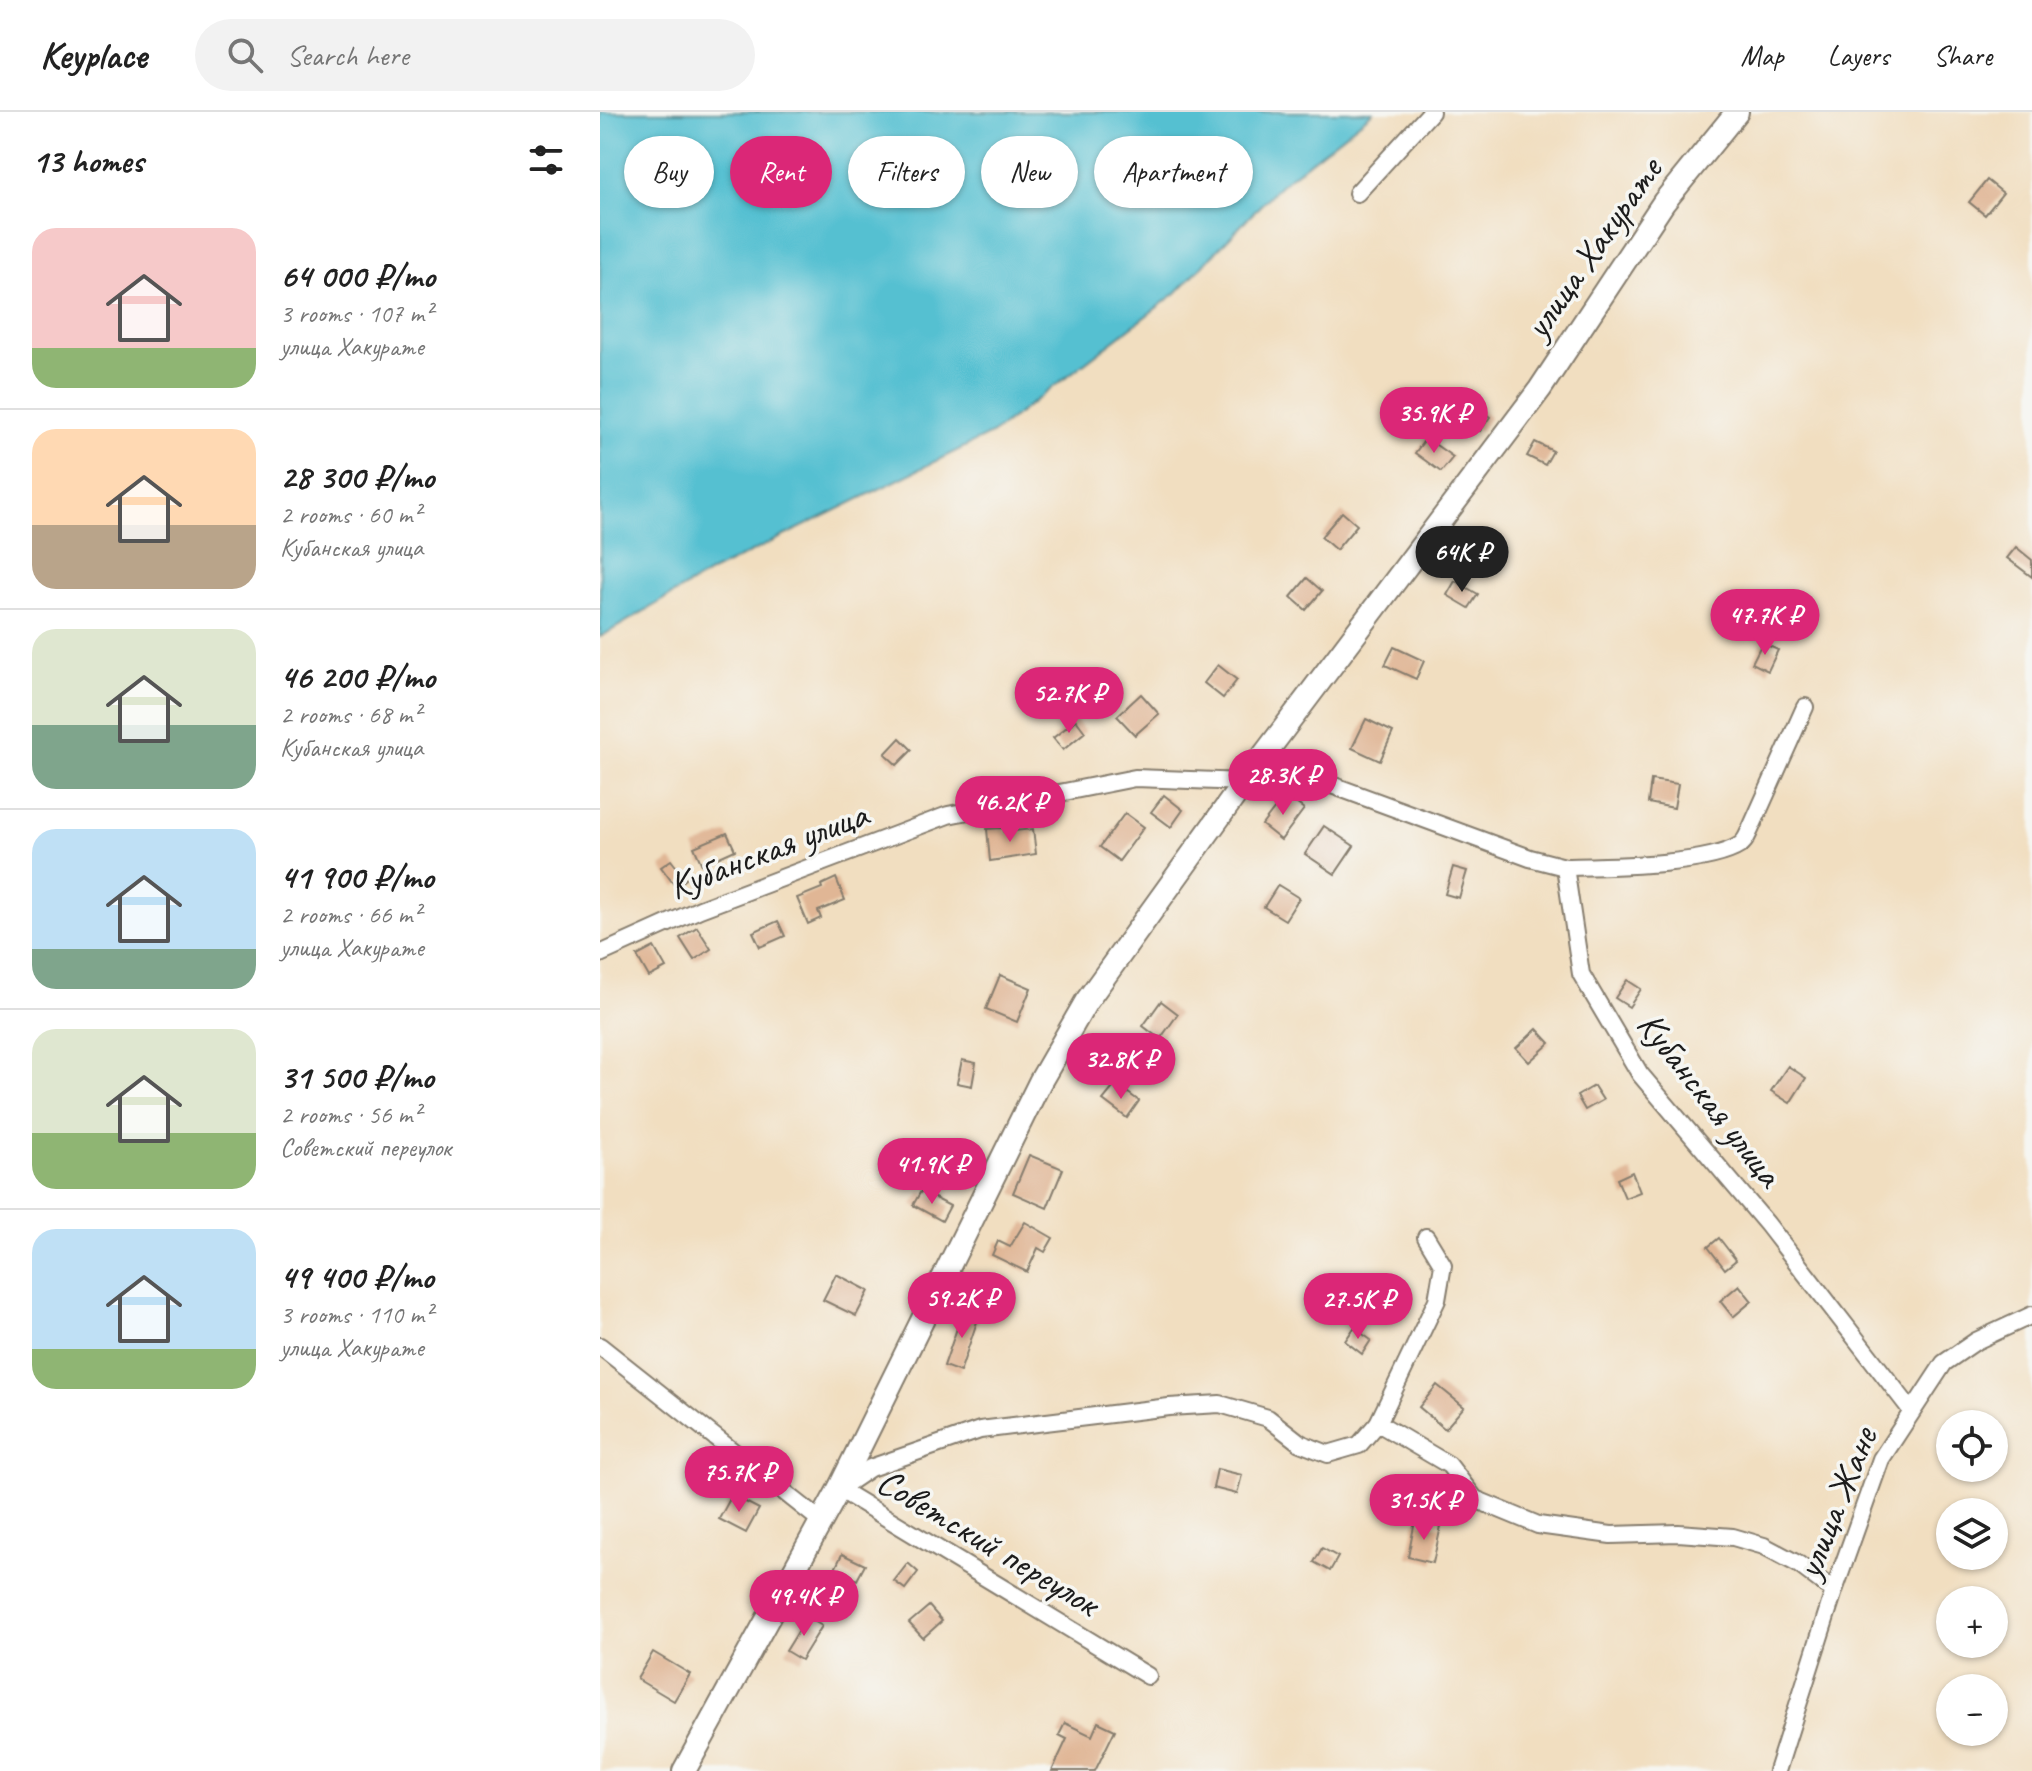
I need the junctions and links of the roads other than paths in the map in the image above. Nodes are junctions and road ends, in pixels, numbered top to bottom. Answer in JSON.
{"nodes":[{"id":1,"x":1431,"y":112,"type":"edge"},
{"id":2,"x":1737,"y":112,"type":"edge"},
{"id":3,"x":1357,"y":193,"type":"dead end"},
{"id":4,"x":1805,"y":707,"type":"dead end"},
{"id":5,"x":1261,"y":759,"type":"junction"},
{"id":6,"x":1245,"y":782,"type":"junction"},
{"id":7,"x":1565,"y":867,"type":"junction"},
{"id":8,"x":600,"y":954,"type":"edge"},
{"id":9,"x":1426,"y":1237,"type":"dead end"},
{"id":10,"x":2032,"y":1315,"type":"edge"},
{"id":11,"x":600,"y":1346,"type":"edge"},
{"id":12,"x":1911,"y":1410,"type":"junction"},
{"id":13,"x":1378,"y":1423,"type":"junction"},
{"id":14,"x":839,"y":1489,"type":"junction"},
{"id":15,"x":821,"y":1521,"type":"junction"},
{"id":16,"x":1834,"y":1591,"type":"junction"},
{"id":17,"x":1148,"y":1676,"type":"dead end"},
{"id":18,"x":684,"y":1771,"type":"edge"},
{"id":19,"x":1777,"y":1771,"type":"edge"}],
"edges":[{"from":1,"to":3,"type":"street"},
{"from":2,"to":5,"type":"street","name":"улица Хакурате"},
{"from":4,"to":7,"type":"street"},
{"from":5,"to":6,"type":"street","name":"улица Хакурате"},
{"from":5,"to":7,"type":"street"},
{"from":6,"to":8,"type":"street","name":"Кубанская улица"},
{"from":6,"to":14,"type":"street","name":"улица Хакурате"},
{"from":7,"to":12,"type":"street","name":"Кубанская улица"},
{"from":9,"to":13,"type":"street","name":"Советский переулок"},
{"from":10,"to":12,"type":"street","name":"улица Жане"},
{"from":11,"to":15,"type":"street","name":"Советский переулок"},
{"from":12,"to":16,"type":"street","name":"улица Жане"},
{"from":13,"to":14,"type":"street","name":"Советский переулок"},
{"from":13,"to":16,"type":"street"},
{"from":14,"to":15,"type":"street","name":"улица Хакурате"},
{"from":14,"to":17,"type":"street","name":"Советский переулок"},
{"from":15,"to":18,"type":"street","name":"улица Хакурате"},
{"from":16,"to":19,"type":"street","name":"улица Жане"}]}
